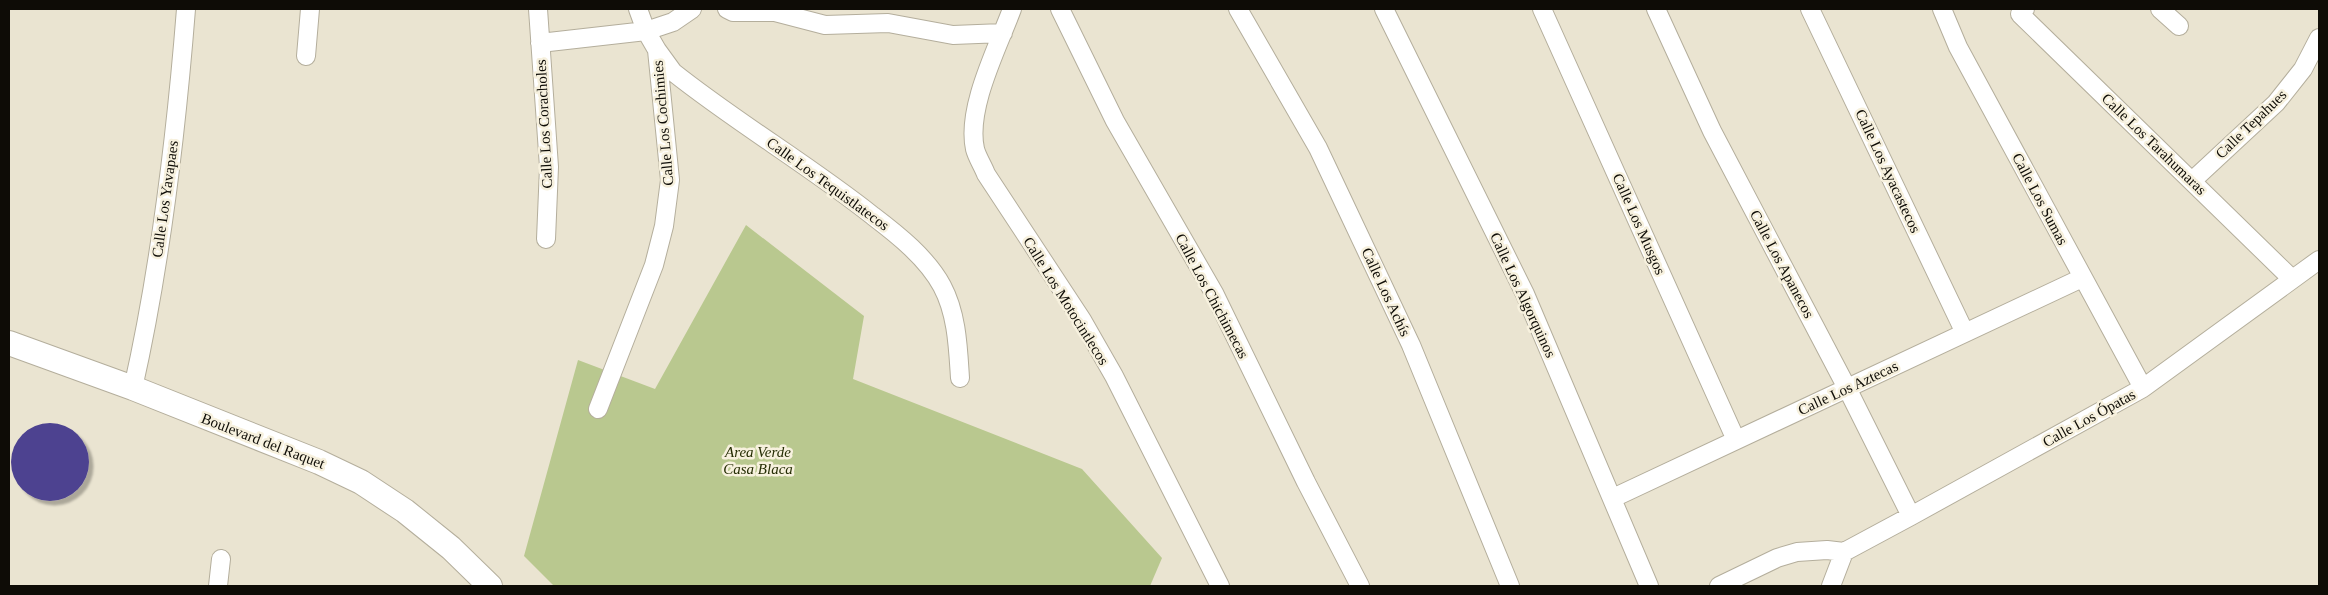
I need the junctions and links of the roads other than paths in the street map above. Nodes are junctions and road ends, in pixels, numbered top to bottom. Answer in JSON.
{"nodes":[{"id":1,"x":186,"y":9,"type":"edge"},
{"id":2,"x":310,"y":9,"type":"edge"},
{"id":3,"x":538,"y":9,"type":"edge"},
{"id":4,"x":638,"y":9,"type":"edge"},
{"id":5,"x":692,"y":9,"type":"edge"},
{"id":6,"x":727,"y":9,"type":"edge"},
{"id":7,"x":1012,"y":9,"type":"edge"},
{"id":8,"x":1060,"y":9,"type":"edge"},
{"id":9,"x":1238,"y":9,"type":"edge"},
{"id":10,"x":1384,"y":9,"type":"edge"},
{"id":11,"x":1542,"y":9,"type":"edge"},
{"id":12,"x":1656,"y":9,"type":"edge"},
{"id":13,"x":1810,"y":9,"type":"edge"},
{"id":14,"x":1942,"y":9,"type":"edge"},
{"id":15,"x":2025,"y":9,"type":"edge"},
{"id":16,"x":2160,"y":9,"type":"edge"},
{"id":17,"x":2179,"y":26,"type":"dead end"},
{"id":18,"x":646,"y":31,"type":"junction"},
{"id":19,"x":1003,"y":33,"type":"junction"},
{"id":20,"x":2319,"y":38,"type":"edge"},
{"id":21,"x":540,"y":43,"type":"junction"},
{"id":22,"x":657,"y":50,"type":"junction"},
{"id":23,"x":306,"y":56,"type":"dead end"},
{"id":24,"x":2192,"y":181,"type":"junction"},
{"id":25,"x":546,"y":239,"type":"dead end"},
{"id":26,"x":2319,"y":260,"type":"edge"},
{"id":27,"x":2082,"y":278,"type":"junction"},
{"id":28,"x":2292,"y":279,"type":"junction"},
{"id":29,"x":1965,"y":333,"type":"junction"},
{"id":30,"x":9,"y":343,"type":"edge"},
{"id":31,"x":960,"y":378,"type":"dead end"},
{"id":32,"x":133,"y":388,"type":"junction"},
{"id":33,"x":1847,"y":388,"type":"junction"},
{"id":34,"x":2143,"y":388,"type":"junction"},
{"id":35,"x":598,"y":409,"type":"dead end"},
{"id":36,"x":1736,"y":440,"type":"junction"},
{"id":37,"x":1613,"y":498,"type":"junction"},
{"id":38,"x":1911,"y":516,"type":"junction"},
{"id":39,"x":1844,"y":552,"type":"junction"},
{"id":40,"x":221,"y":559,"type":"dead end"},
{"id":41,"x":218,"y":586,"type":"edge"},
{"id":42,"x":490,"y":586,"type":"edge"},
{"id":43,"x":1220,"y":586,"type":"edge"},
{"id":44,"x":1360,"y":586,"type":"edge"},
{"id":45,"x":1510,"y":586,"type":"edge"},
{"id":46,"x":1649,"y":586,"type":"edge"},
{"id":47,"x":1720,"y":586,"type":"edge"},
{"id":48,"x":1832,"y":586,"type":"edge"}],
"edges":[{"from":1,"to":32,"type":"street","name":"Calle Los Yavapaes"},
{"from":2,"to":23,"type":"street"},
{"from":3,"to":21,"type":"street","name":"Calle Los Coracholes"},
{"from":4,"to":18,"type":"street","name":"Calle Los Cochimies"},
{"from":5,"to":18,"type":"street"},
{"from":6,"to":19,"type":"street"},
{"from":7,"to":19,"type":"street","name":"Calle Los Motocintlecos"},
{"from":8,"to":44,"type":"street","name":"Calle Los Chichimecas"},
{"from":9,"to":45,"type":"street","name":"Calle Los Achís"},
{"from":10,"to":37,"type":"street","name":"Calle Los Algorquinos"},
{"from":11,"to":36,"type":"street","name":"Calle Los Musgos"},
{"from":12,"to":33,"type":"street","name":"Calle Los Apanecos"},
{"from":13,"to":29,"type":"street","name":"Calle Los Ayacastecos"},
{"from":14,"to":27,"type":"street","name":"Calle Los Sumas"},
{"from":15,"to":24,"type":"street","name":"Calle Los Tarahumaras"},
{"from":16,"to":17,"type":"street"},
{"from":18,"to":21,"type":"street"},
{"from":18,"to":22,"type":"street","name":"Calle Los Cochimies"},
{"from":19,"to":43,"type":"street","name":"Calle Los Motocintlecos"},
{"from":20,"to":24,"type":"street","name":"Calle Tepahues"},
{"from":21,"to":25,"type":"street","name":"Calle Los Coracholes"},
{"from":22,"to":31,"type":"street","name":"Calle Los Tequistlatecos"},
{"from":22,"to":35,"type":"street","name":"Calle Los Cochimies"},
{"from":24,"to":28,"type":"street","name":"Calle Los Tarahumaras"},
{"from":26,"to":28,"type":"street","name":"Calle Los Ópatas"},
{"from":27,"to":29,"type":"street","name":"Calle Los Aztecas"},
{"from":27,"to":34,"type":"street","name":"Calle Los Sumas"},
{"from":28,"to":34,"type":"street","name":"Calle Los Ópatas"},
{"from":29,"to":33,"type":"street","name":"Calle Los Aztecas"},
{"from":30,"to":32,"type":"street","name":"Boulevard del Raquet"},
{"from":32,"to":42,"type":"street","name":"Boulevard del Raquet"},
{"from":33,"to":36,"type":"street","name":"Calle Los Aztecas"},
{"from":33,"to":38,"type":"street","name":"Calle Los Apanecos"},
{"from":34,"to":38,"type":"street","name":"Calle Los Ópatas"},
{"from":36,"to":37,"type":"street","name":"Calle Los Aztecas"},
{"from":37,"to":46,"type":"street","name":"Calle Los Algorquinos"},
{"from":38,"to":39,"type":"street","name":"Calle Los Ópatas"},
{"from":39,"to":47,"type":"street"},
{"from":39,"to":48,"type":"street"},
{"from":40,"to":41,"type":"street"}]}
